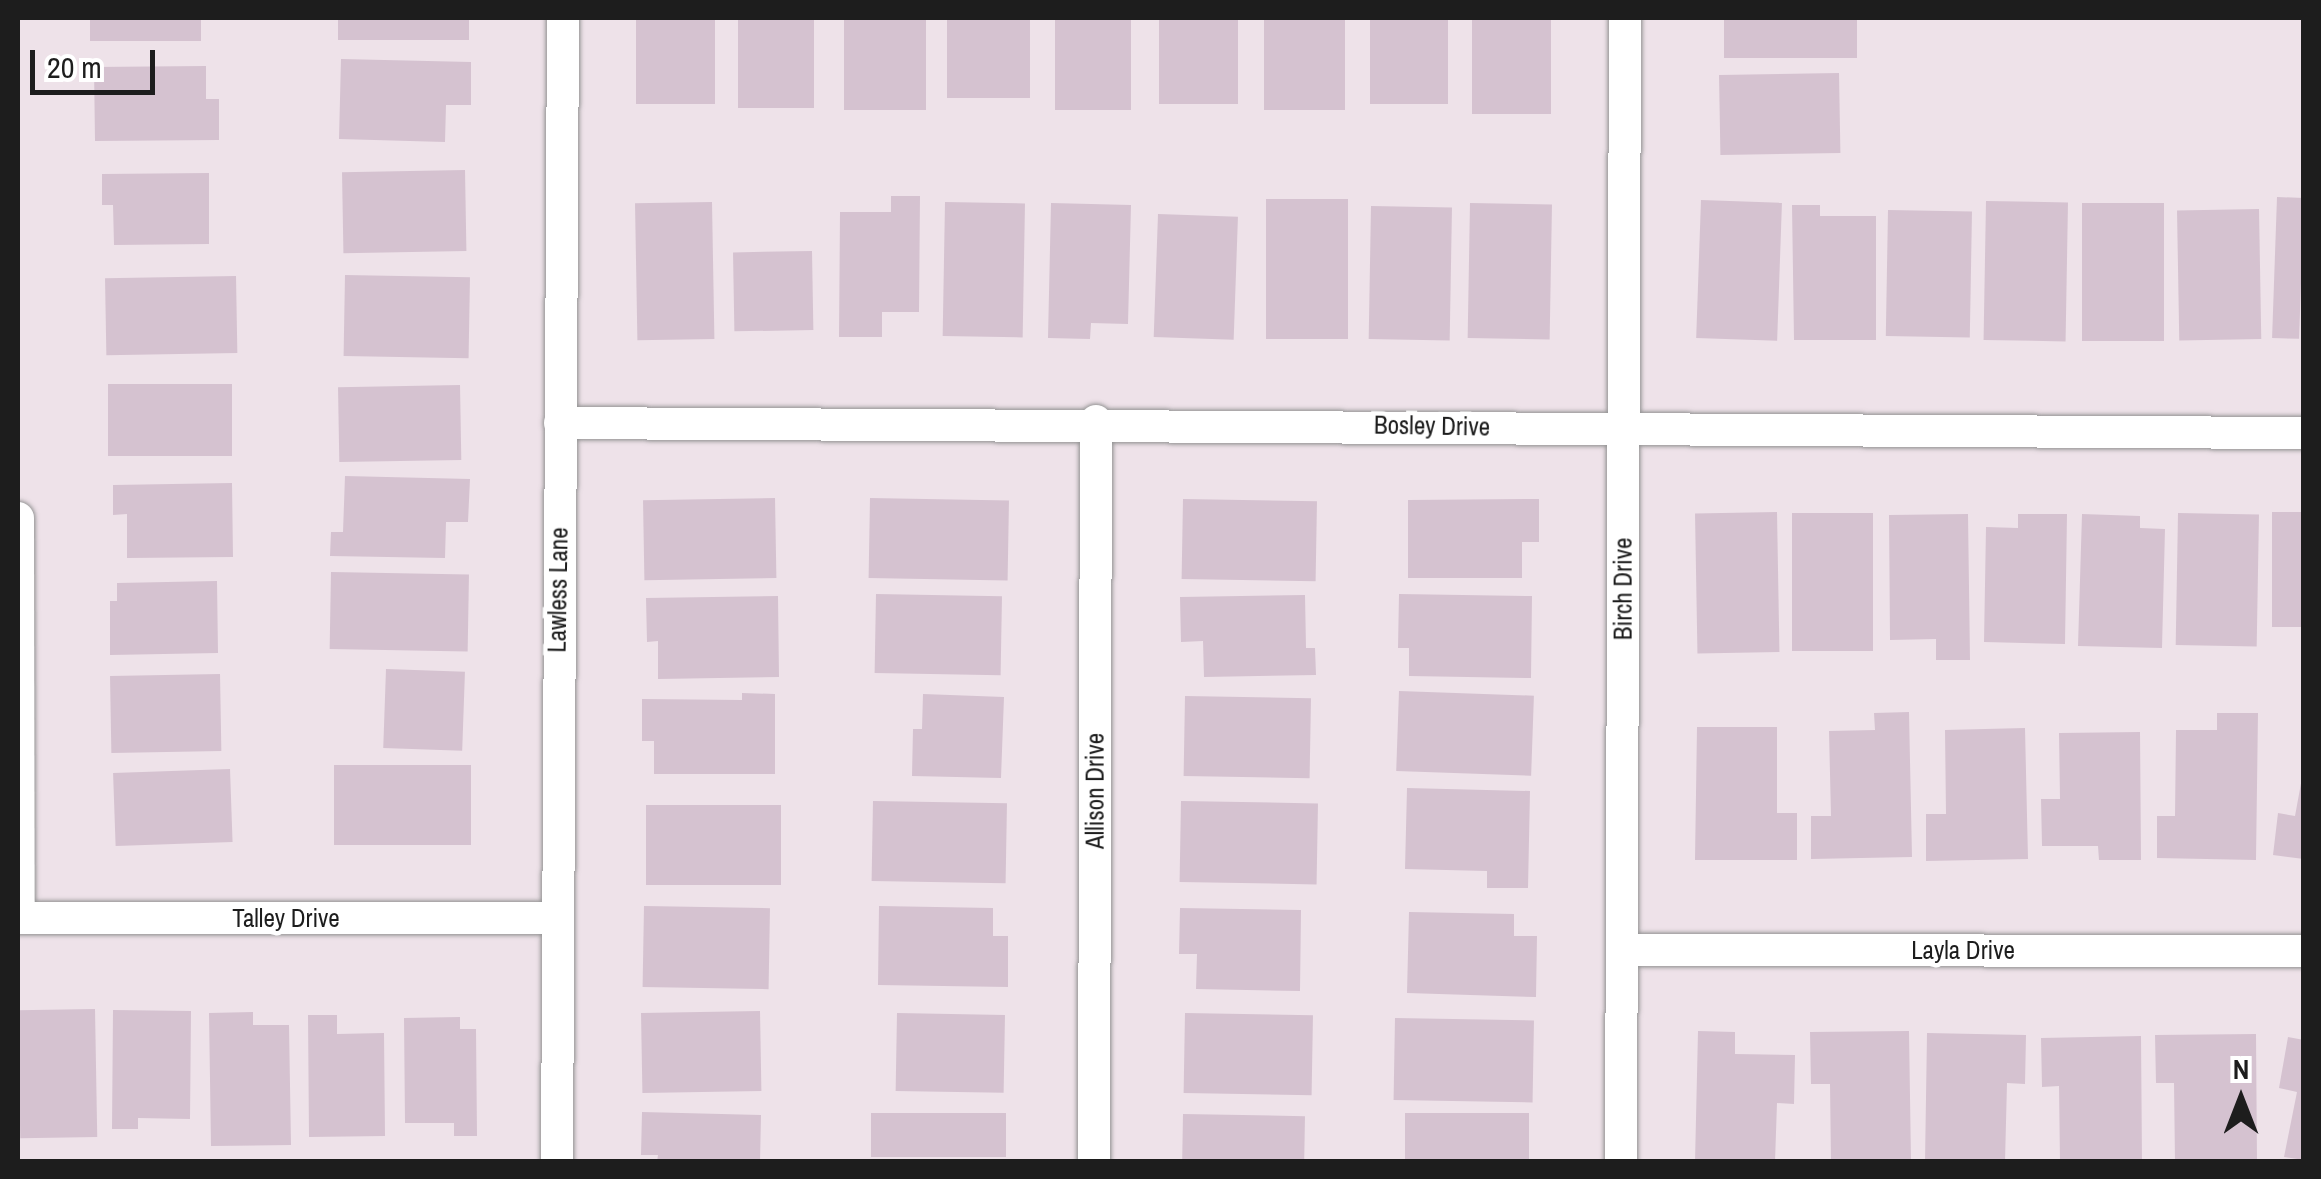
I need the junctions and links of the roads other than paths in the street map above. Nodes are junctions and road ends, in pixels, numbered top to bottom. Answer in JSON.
{"nodes":[{"id":1,"x":563,"y":18,"type":"edge"},
{"id":2,"x":1625,"y":18,"type":"edge"},
{"id":3,"x":1096,"y":421,"type":"junction"},
{"id":4,"x":560,"y":423,"type":"junction"},
{"id":5,"x":1623,"y":429,"type":"junction"},
{"id":6,"x":2304,"y":433,"type":"edge"},
{"id":7,"x":18,"y":518,"type":"edge"},
{"id":8,"x":18,"y":918,"type":"edge"},
{"id":9,"x":554,"y":918,"type":"junction"},
{"id":10,"x":1622,"y":950,"type":"junction"},
{"id":11,"x":2304,"y":951,"type":"edge"},
{"id":12,"x":557,"y":1162,"type":"edge"},
{"id":13,"x":1094,"y":1162,"type":"edge"},
{"id":14,"x":1621,"y":1162,"type":"edge"}],
"edges":[{"from":1,"to":4,"type":"street","name":"Lawless Lane"},
{"from":2,"to":5,"type":"street","name":"Birch Drive"},
{"from":3,"to":4,"type":"street","name":"Bosley Drive"},
{"from":3,"to":5,"type":"street","name":"Bosley Drive"},
{"from":3,"to":13,"type":"street","name":"Allison Drive"},
{"from":4,"to":9,"type":"street","name":"Lawless Lane"},
{"from":5,"to":6,"type":"street","name":"Bosley Drive"},
{"from":5,"to":10,"type":"street","name":"Birch Drive"},
{"from":7,"to":8,"type":"street"},
{"from":8,"to":9,"type":"street","name":"Talley Drive"},
{"from":9,"to":12,"type":"street","name":"Lawless Lane"},
{"from":10,"to":11,"type":"street","name":"Layla Drive"},
{"from":10,"to":14,"type":"street","name":"Birch Drive"}]}
